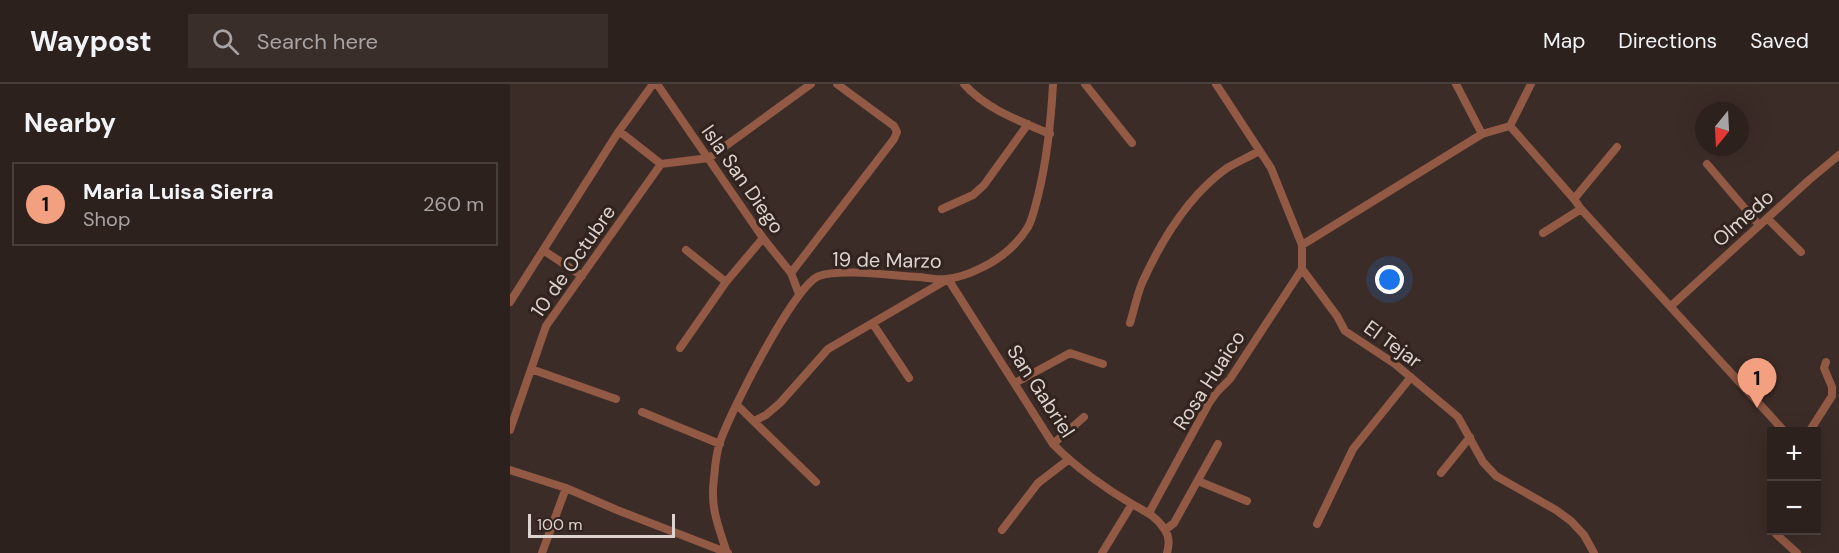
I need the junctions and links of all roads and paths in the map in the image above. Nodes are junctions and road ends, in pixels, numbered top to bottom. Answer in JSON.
{"nodes":[{"id":1,"x":655,"y":84,"type":"edge"},
{"id":2,"x":811,"y":84,"type":"edge"},
{"id":3,"x":837,"y":84,"type":"edge"},
{"id":4,"x":964,"y":84,"type":"edge"},
{"id":5,"x":1053,"y":84,"type":"edge"},
{"id":6,"x":1085,"y":84,"type":"edge"},
{"id":7,"x":1216,"y":84,"type":"edge"},
{"id":8,"x":1456,"y":84,"type":"edge"},
{"id":9,"x":1531,"y":84,"type":"edge"},
{"id":10,"x":1028,"y":124,"type":"junction"},
{"id":11,"x":1510,"y":126,"type":"junction"},
{"id":12,"x":619,"y":131,"type":"junction"},
{"id":13,"x":1044,"y":132,"type":"junction"},
{"id":14,"x":1482,"y":134,"type":"junction"},
{"id":15,"x":1132,"y":143,"type":"dead end"},
{"id":16,"x":1617,"y":147,"type":"dead end"},
{"id":17,"x":1259,"y":151,"type":"junction"},
{"id":18,"x":1839,"y":155,"type":"edge"},
{"id":19,"x":709,"y":158,"type":"junction"},
{"id":20,"x":661,"y":164,"type":"junction"},
{"id":21,"x":1707,"y":164,"type":"dead end"},
{"id":22,"x":1574,"y":199,"type":"junction"},
{"id":23,"x":942,"y":209,"type":"dead end"},
{"id":24,"x":1581,"y":209,"type":"junction"},
{"id":25,"x":1767,"y":218,"type":"junction"},
{"id":26,"x":1759,"y":225,"type":"junction"},
{"id":27,"x":1543,"y":233,"type":"dead end"},
{"id":28,"x":763,"y":238,"type":"junction"},
{"id":29,"x":1302,"y":245,"type":"junction"},
{"id":30,"x":543,"y":250,"type":"junction"},
{"id":31,"x":686,"y":250,"type":"dead end"},
{"id":32,"x":1801,"y":252,"type":"dead end"},
{"id":33,"x":1302,"y":269,"type":"junction"},
{"id":34,"x":792,"y":274,"type":"junction"},
{"id":35,"x":582,"y":276,"type":"junction"},
{"id":36,"x":948,"y":279,"type":"junction"},
{"id":37,"x":726,"y":282,"type":"junction"},
{"id":38,"x":799,"y":292,"type":"junction"},
{"id":39,"x":510,"y":302,"type":"edge"},
{"id":40,"x":1671,"y":306,"type":"junction"},
{"id":41,"x":1130,"y":323,"type":"dead end"},
{"id":42,"x":873,"y":324,"type":"junction"},
{"id":43,"x":680,"y":348,"type":"dead end"},
{"id":44,"x":1826,"y":362,"type":"dead end"},
{"id":45,"x":1103,"y":364,"type":"dead end"},
{"id":46,"x":531,"y":369,"type":"junction"},
{"id":47,"x":1411,"y":377,"type":"junction"},
{"id":48,"x":909,"y":378,"type":"dead end"},
{"id":49,"x":1015,"y":383,"type":"junction"},
{"id":50,"x":616,"y":399,"type":"dead end"},
{"id":51,"x":737,"y":405,"type":"junction"},
{"id":52,"x":642,"y":412,"type":"dead end"},
{"id":53,"x":1083,"y":417,"type":"dead end"},
{"id":54,"x":753,"y":422,"type":"junction"},
{"id":55,"x":1780,"y":427,"type":"edge"},
{"id":56,"x":1812,"y":427,"type":"edge"},
{"id":57,"x":510,"y":430,"type":"edge"},
{"id":58,"x":1470,"y":437,"type":"junction"},
{"id":59,"x":720,"y":444,"type":"junction"},
{"id":60,"x":1053,"y":444,"type":"junction"},
{"id":61,"x":1218,"y":444,"type":"dead end"},
{"id":62,"x":1068,"y":460,"type":"junction"},
{"id":63,"x":510,"y":470,"type":"edge"},
{"id":64,"x":1442,"y":473,"type":"dead end"},
{"id":65,"x":1198,"y":481,"type":"junction"},
{"id":66,"x":816,"y":482,"type":"dead end"},
{"id":67,"x":566,"y":488,"type":"junction"},
{"id":68,"x":1247,"y":501,"type":"dead end"},
{"id":69,"x":1132,"y":504,"type":"junction"},
{"id":70,"x":1149,"y":513,"type":"junction"},
{"id":71,"x":1317,"y":524,"type":"dead end"},
{"id":72,"x":1002,"y":530,"type":"dead end"},
{"id":73,"x":1165,"y":530,"type":"junction"},
{"id":74,"x":1777,"y":535,"type":"edge"},
{"id":75,"x":542,"y":553,"type":"edge"},
{"id":76,"x":727,"y":553,"type":"edge"},
{"id":77,"x":1102,"y":553,"type":"edge"},
{"id":78,"x":1167,"y":553,"type":"edge"},
{"id":79,"x":1594,"y":553,"type":"edge"},
{"id":80,"x":1797,"y":553,"type":"edge"}],
"edges":[{"from":1,"to":12,"type":"street"},
{"from":1,"to":19,"type":"street","name":"Isla San Diego"},
{"from":2,"to":19,"type":"street"},
{"from":3,"to":34,"type":"street"},
{"from":4,"to":10,"type":"street"},
{"from":5,"to":13,"type":"street","name":"19 de Marzo"},
{"from":6,"to":15,"type":"street"},
{"from":7,"to":17,"type":"street"},
{"from":8,"to":14,"type":"street"},
{"from":9,"to":11,"type":"street"},
{"from":10,"to":13,"type":"street"},
{"from":10,"to":23,"type":"street"},
{"from":11,"to":14,"type":"street"},
{"from":11,"to":22,"type":"street"},
{"from":12,"to":20,"type":"street"},
{"from":12,"to":30,"type":"street"},
{"from":13,"to":36,"type":"street","name":"19 de Marzo"},
{"from":14,"to":29,"type":"street"},
{"from":16,"to":22,"type":"street"},
{"from":17,"to":29,"type":"street"},
{"from":17,"to":41,"type":"street"},
{"from":18,"to":25,"type":"street","name":"Olmedo"},
{"from":19,"to":20,"type":"street"},
{"from":19,"to":28,"type":"street","name":"Isla San Diego"},
{"from":20,"to":35,"type":"street","name":"10 de Octubre"},
{"from":21,"to":26,"type":"street"},
{"from":22,"to":24,"type":"street"},
{"from":24,"to":27,"type":"street"},
{"from":24,"to":40,"type":"street"},
{"from":25,"to":26,"type":"street","name":"Olmedo"},
{"from":25,"to":32,"type":"street"},
{"from":26,"to":40,"type":"street","name":"Olmedo"},
{"from":28,"to":34,"type":"street","name":"Isla San Diego"},
{"from":28,"to":37,"type":"street"},
{"from":29,"to":33,"type":"street"},
{"from":30,"to":35,"type":"street"},
{"from":30,"to":39,"type":"street"},
{"from":31,"to":37,"type":"street"},
{"from":33,"to":47,"type":"street","name":"El Tejar"},
{"from":33,"to":70,"type":"street","name":"Rosa Huaico"},
{"from":34,"to":38,"type":"street","name":"Isla San Diego"},
{"from":35,"to":46,"type":"street","name":"10 de Octubre"},
{"from":36,"to":38,"type":"street","name":"19 de Marzo"},
{"from":36,"to":42,"type":"street"},
{"from":36,"to":49,"type":"street","name":"San Gabriel"},
{"from":37,"to":43,"type":"street"},
{"from":38,"to":51,"type":"street","name":"19 de Marzo"},
{"from":40,"to":55,"type":"street"},
{"from":42,"to":48,"type":"street"},
{"from":42,"to":54,"type":"street"},
{"from":44,"to":56,"type":"street"},
{"from":45,"to":49,"type":"street"},
{"from":46,"to":50,"type":"street"},
{"from":46,"to":57,"type":"street","name":"10 de Octubre"},
{"from":47,"to":58,"type":"street","name":"El Tejar"},
{"from":47,"to":71,"type":"street"},
{"from":49,"to":60,"type":"street","name":"San Gabriel"},
{"from":51,"to":54,"type":"street"},
{"from":51,"to":59,"type":"street","name":"19 de Marzo"},
{"from":52,"to":59,"type":"street"},
{"from":53,"to":60,"type":"street"},
{"from":54,"to":66,"type":"street"},
{"from":58,"to":64,"type":"street"},
{"from":58,"to":79,"type":"street","name":"El Tejar"},
{"from":59,"to":76,"type":"street","name":"19 de Marzo"},
{"from":60,"to":62,"type":"street","name":"San Gabriel"},
{"from":61,"to":65,"type":"street"},
{"from":62,"to":69,"type":"street","name":"San Gabriel"},
{"from":62,"to":72,"type":"street"},
{"from":63,"to":67,"type":"street"},
{"from":65,"to":68,"type":"street"},
{"from":65,"to":73,"type":"street"},
{"from":67,"to":75,"type":"street"},
{"from":67,"to":76,"type":"street"},
{"from":69,"to":70,"type":"street","name":"San Gabriel"},
{"from":69,"to":77,"type":"street"},
{"from":70,"to":73,"type":"street","name":"San Gabriel"},
{"from":73,"to":78,"type":"street"},
{"from":74,"to":80,"type":"street"}]}
